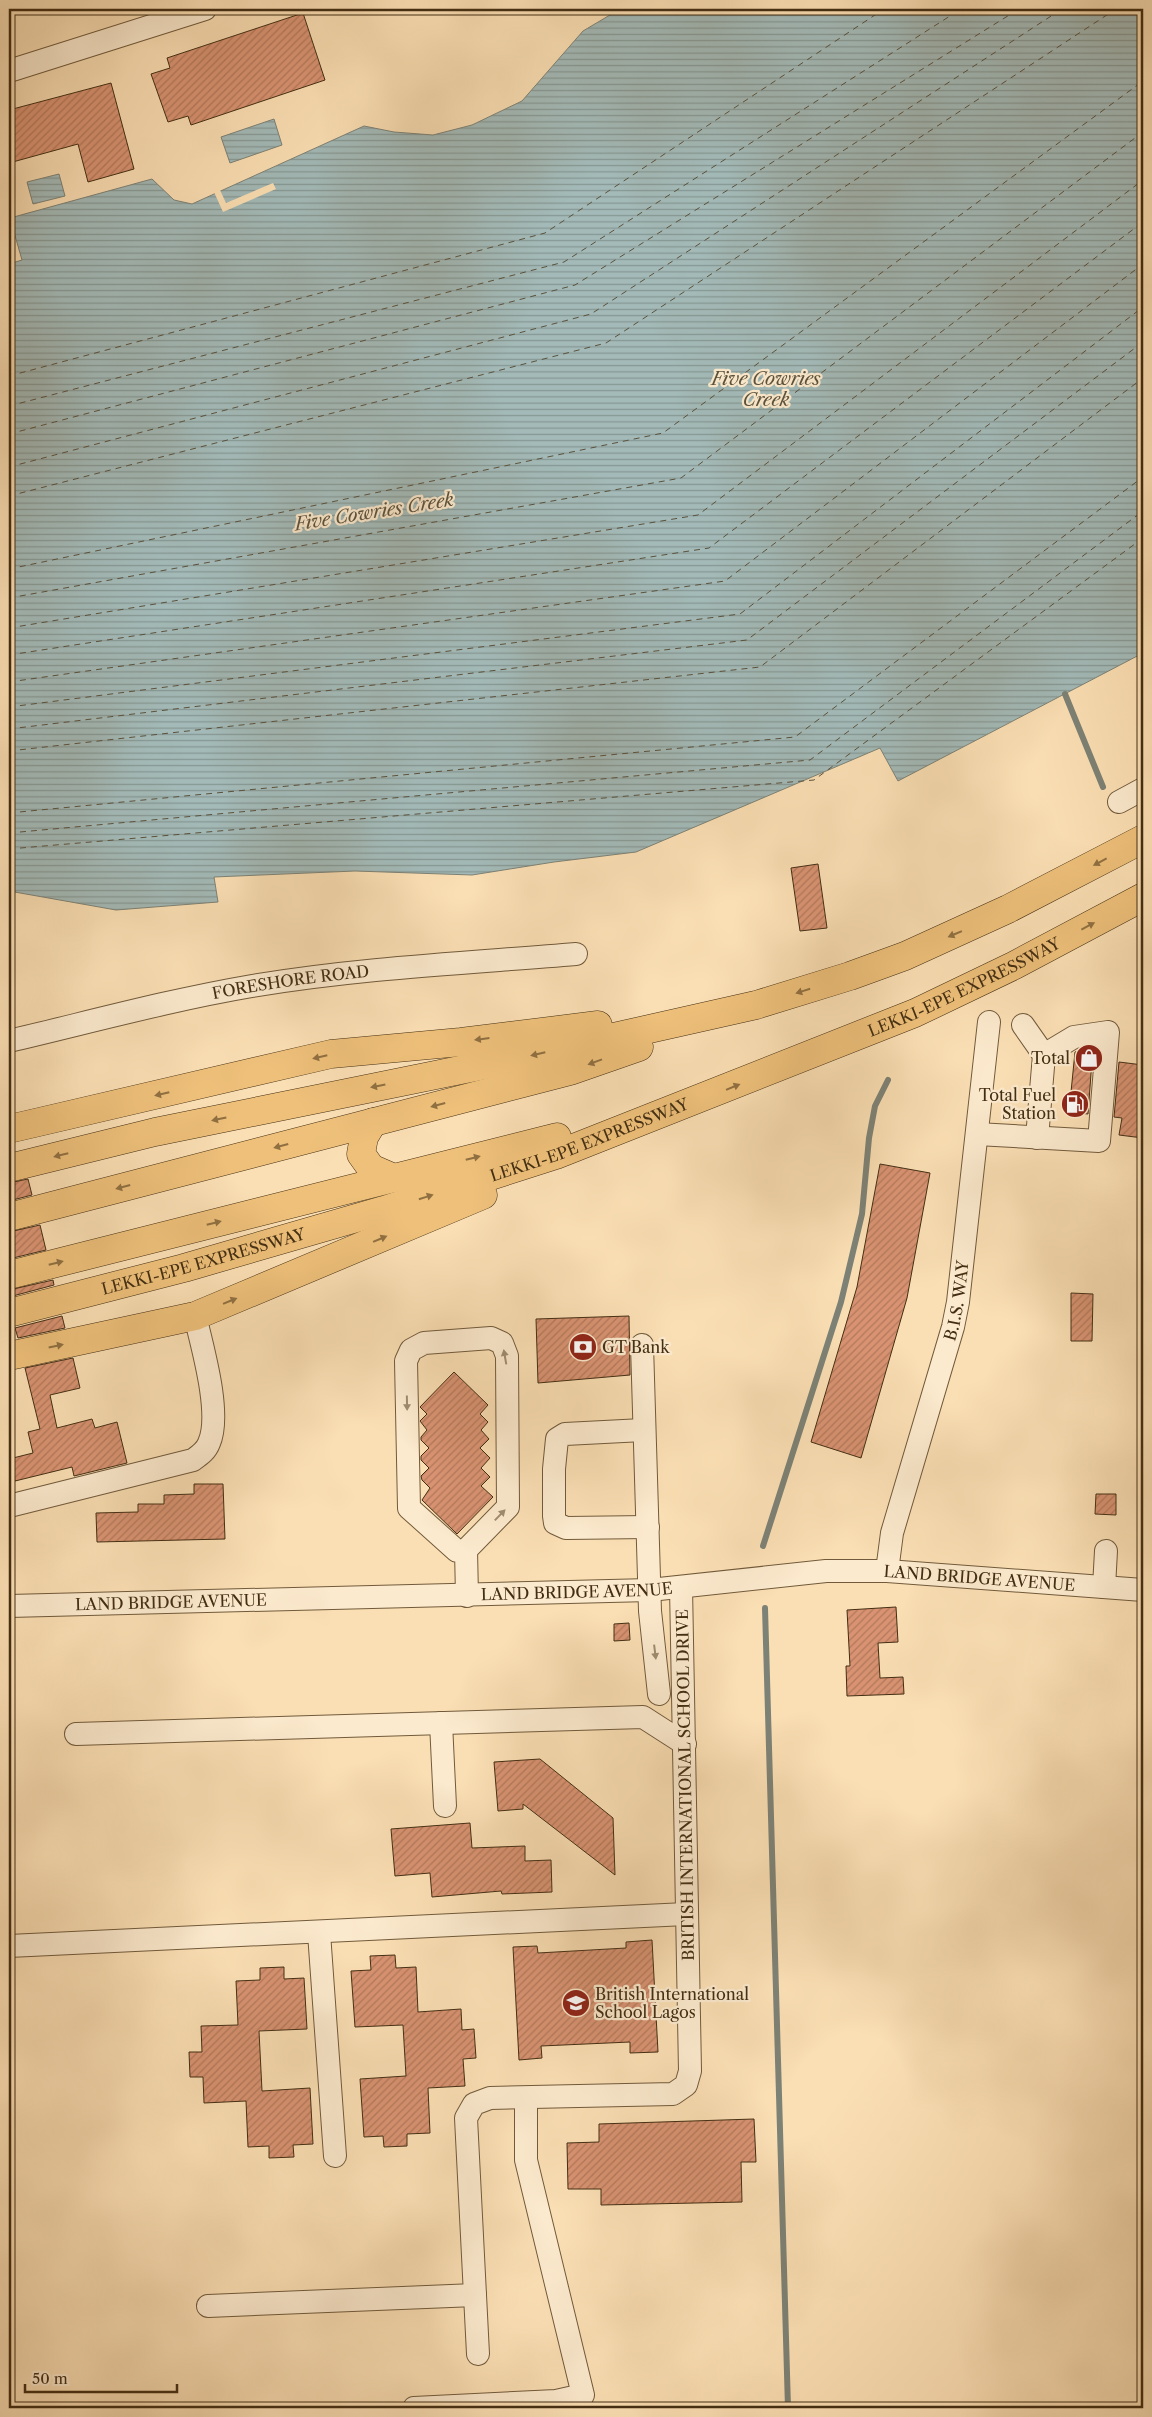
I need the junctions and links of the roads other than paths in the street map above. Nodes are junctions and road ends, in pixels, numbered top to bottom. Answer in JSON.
{"nodes":[{"id":1,"x":205,"y":9,"type":"edge"},
{"id":2,"x":9,"y":71,"type":"edge"},
{"id":3,"x":1143,"y":789,"type":"edge"},
{"id":4,"x":1119,"y":802,"type":"dead end"},
{"id":5,"x":1143,"y":839,"type":"edge"},
{"id":6,"x":1143,"y":896,"type":"edge"},
{"id":7,"x":576,"y":954,"type":"dead end"},
{"id":8,"x":756,"y":1005,"type":"junction"},
{"id":9,"x":989,"y":1022,"type":"dead end"},
{"id":10,"x":1023,"y":1025,"type":"dead end"},
{"id":11,"x":9,"y":1041,"type":"edge"},
{"id":12,"x":1044,"y":1055,"type":"junction"},
{"id":13,"x":687,"y":1105,"type":"junction"},
{"id":14,"x":373,"y":1122,"type":"junction"},
{"id":15,"x":9,"y":1129,"type":"edge"},
{"id":16,"x":977,"y":1134,"type":"junction"},
{"id":17,"x":1037,"y":1138,"type":"junction"},
{"id":18,"x":9,"y":1168,"type":"edge"},
{"id":19,"x":394,"y":1178,"type":"junction"},
{"id":20,"x":9,"y":1217,"type":"edge"},
{"id":21,"x":9,"y":1274,"type":"edge"},
{"id":22,"x":9,"y":1313,"type":"edge"},
{"id":23,"x":195,"y":1316,"type":"junction"},
{"id":24,"x":642,"y":1345,"type":"dead end"},
{"id":25,"x":9,"y":1356,"type":"edge"},
{"id":26,"x":643,"y":1430,"type":"junction"},
{"id":27,"x":9,"y":1506,"type":"edge"},
{"id":28,"x":648,"y":1527,"type":"junction"},
{"id":29,"x":466,"y":1550,"type":"junction"},
{"id":30,"x":1106,"y":1551,"type":"dead end"},
{"id":31,"x":887,"y":1571,"type":"junction"},
{"id":32,"x":681,"y":1587,"type":"junction"},
{"id":33,"x":1104,"y":1587,"type":"junction"},
{"id":34,"x":650,"y":1590,"type":"junction"},
{"id":35,"x":1143,"y":1590,"type":"edge"},
{"id":36,"x":467,"y":1596,"type":"junction"},
{"id":37,"x":9,"y":1606,"type":"edge"},
{"id":38,"x":683,"y":1693,"type":"junction"},
{"id":39,"x":659,"y":1694,"type":"junction"},
{"id":40,"x":643,"y":1717,"type":"junction"},
{"id":41,"x":441,"y":1723,"type":"junction"},
{"id":42,"x":76,"y":1734,"type":"dead end"},
{"id":43,"x":685,"y":1744,"type":"junction"},
{"id":44,"x":445,"y":1806,"type":"dead end"},
{"id":45,"x":686,"y":1914,"type":"junction"},
{"id":46,"x":319,"y":1932,"type":"junction"},
{"id":47,"x":9,"y":1946,"type":"edge"},
{"id":48,"x":526,"y":2098,"type":"junction"},
{"id":49,"x":335,"y":2156,"type":"dead end"},
{"id":50,"x":475,"y":2295,"type":"junction"},
{"id":51,"x":208,"y":2306,"type":"dead end"},
{"id":52,"x":478,"y":2354,"type":"dead end"},
{"id":53,"x":414,"y":2408,"type":"edge"}],
"edges":[{"from":1,"to":2,"type":"street"},
{"from":3,"to":4,"type":"street"},
{"from":5,"to":8,"type":"highway","one_way":true},
{"from":13,"to":6,"type":"highway","name":"LEKKI-EPE EXPRESSWAY","one_way":true},
{"from":7,"to":11,"type":"street","name":"FORESHORE ROAD"},
{"from":8,"to":14,"type":"highway","one_way":true},
{"from":8,"to":15,"type":"highway","one_way":true},
{"from":8,"to":18,"type":"highway","one_way":true},
{"from":9,"to":16,"type":"street","name":"B.I.S. WAY"},
{"from":10,"to":12,"type":"street"},
{"from":12,"to":17,"type":"street"},
{"from":12,"to":17,"type":"street"},
{"from":19,"to":13,"type":"highway","one_way":true},
{"from":22,"to":13,"type":"highway","name":"LEKKI-EPE EXPRESSWAY","one_way":true},
{"from":23,"to":13,"type":"highway","one_way":true},
{"from":14,"to":19,"type":"highway"},
{"from":14,"to":20,"type":"highway","one_way":true},
{"from":16,"to":17,"type":"street"},
{"from":16,"to":31,"type":"street","name":"B.I.S. WAY"},
{"from":21,"to":19,"type":"highway","one_way":true},
{"from":25,"to":23,"type":"highway","one_way":true},
{"from":23,"to":27,"type":"street"},
{"from":24,"to":26,"type":"street"},
{"from":26,"to":28,"type":"street"},
{"from":26,"to":28,"type":"street"},
{"from":28,"to":34,"type":"street"},
{"from":29,"to":29,"type":"street","one_way":true},
{"from":29,"to":36,"type":"street"},
{"from":30,"to":33,"type":"street"},
{"from":31,"to":32,"type":"street","name":"LAND BRIDGE AVENUE"},
{"from":31,"to":33,"type":"street","name":"LAND BRIDGE AVENUE"},
{"from":32,"to":34,"type":"street","name":"LAND BRIDGE AVENUE"},
{"from":32,"to":38,"type":"street","name":"BRITISH INTERNATIONAL SCHOOL DRIVE"},
{"from":33,"to":35,"type":"street","name":"LAND BRIDGE AVENUE"},
{"from":34,"to":36,"type":"street","name":"LAND BRIDGE AVENUE"},
{"from":34,"to":39,"type":"street","one_way":true},
{"from":36,"to":37,"type":"street","name":"LAND BRIDGE AVENUE"},
{"from":38,"to":39,"type":"street"},
{"from":38,"to":43,"type":"street","name":"BRITISH INTERNATIONAL SCHOOL DRIVE"},
{"from":39,"to":40,"type":"street"},
{"from":40,"to":41,"type":"street"},
{"from":40,"to":43,"type":"street"},
{"from":41,"to":42,"type":"street"},
{"from":41,"to":44,"type":"street"},
{"from":43,"to":45,"type":"street","name":"BRITISH INTERNATIONAL SCHOOL DRIVE"},
{"from":45,"to":46,"type":"street"},
{"from":45,"to":48,"type":"street","name":"BRITISH INTERNATIONAL SCHOOL DRIVE"},
{"from":46,"to":47,"type":"street"},
{"from":46,"to":49,"type":"street"},
{"from":48,"to":50,"type":"street","name":"BRITISH INTERNATIONAL SCHOOL DRIVE"},
{"from":48,"to":53,"type":"street"},
{"from":50,"to":51,"type":"street"},
{"from":50,"to":52,"type":"street","name":"BRITISH INTERNATIONAL SCHOOL DRIVE"}]}
